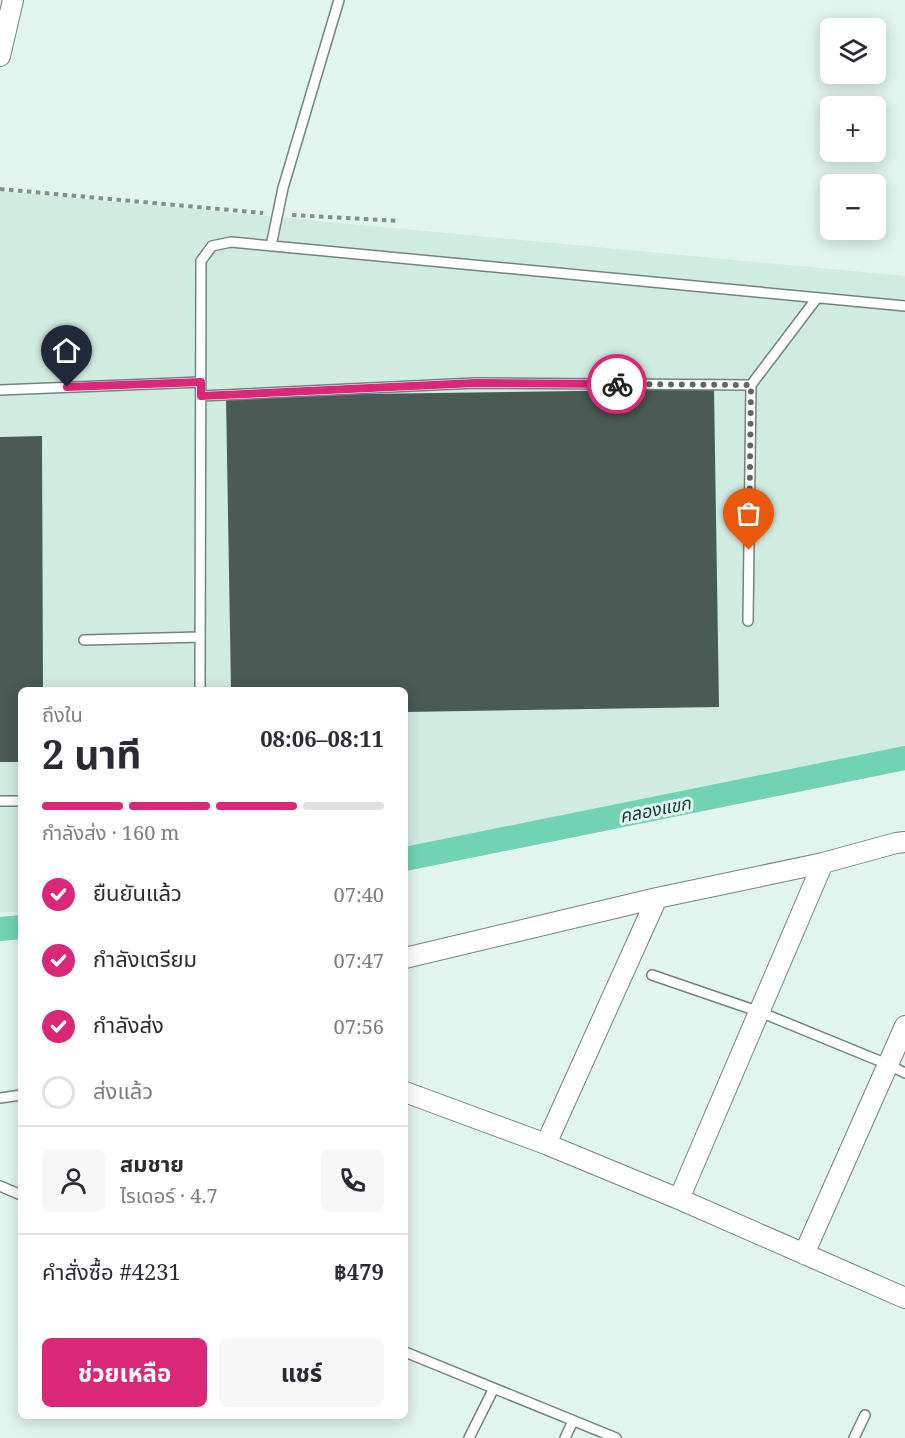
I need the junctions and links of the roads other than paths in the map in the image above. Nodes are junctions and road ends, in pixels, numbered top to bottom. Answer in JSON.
{"nodes":[{"id":1,"x":13,"y":0,"type":"edge"},
{"id":2,"x":339,"y":0,"type":"edge"},
{"id":3,"x":0,"y":56,"type":"edge"},
{"id":4,"x":271,"y":246,"type":"junction"},
{"id":5,"x":817,"y":298,"type":"junction"},
{"id":6,"x":905,"y":306,"type":"edge"},
{"id":7,"x":201,"y":382,"type":"junction"},
{"id":8,"x":751,"y":385,"type":"junction"},
{"id":9,"x":0,"y":390,"type":"edge"},
{"id":10,"x":201,"y":396,"type":"junction"},
{"id":11,"x":748,"y":621,"type":"dead end"},
{"id":12,"x":200,"y":637,"type":"junction"},
{"id":13,"x":84,"y":640,"type":"dead end"},
{"id":14,"x":200,"y":687,"type":"edge"},
{"id":15,"x":0,"y":801,"type":"edge"},
{"id":16,"x":18,"y":801,"type":"edge"},
{"id":17,"x":905,"y":842,"type":"edge"},
{"id":18,"x":823,"y":863,"type":"junction"},
{"id":19,"x":657,"y":898,"type":"junction"},
{"id":20,"x":408,"y":957,"type":"edge"},
{"id":21,"x":652,"y":975,"type":"dead end"},
{"id":22,"x":760,"y":1011,"type":"junction"},
{"id":23,"x":905,"y":1026,"type":"edge"},
{"id":24,"x":896,"y":1069,"type":"edge"},
{"id":25,"x":408,"y":1093,"type":"edge"},
{"id":26,"x":18,"y":1095,"type":"edge"},
{"id":27,"x":0,"y":1098,"type":"edge"},
{"id":28,"x":546,"y":1144,"type":"junction"},
{"id":29,"x":0,"y":1186,"type":"edge"},
{"id":30,"x":18,"y":1194,"type":"edge"},
{"id":31,"x":679,"y":1199,"type":"junction"},
{"id":32,"x":804,"y":1254,"type":"junction"},
{"id":33,"x":905,"y":1298,"type":"edge"},
{"id":34,"x":408,"y":1353,"type":"edge"},
{"id":35,"x":494,"y":1388,"type":"junction"},
{"id":36,"x":865,"y":1415,"type":"dead end"},
{"id":37,"x":573,"y":1420,"type":"junction"},
{"id":38,"x":470,"y":1438,"type":"edge"},
{"id":39,"x":565,"y":1438,"type":"edge"},
{"id":40,"x":616,"y":1438,"type":"edge"},
{"id":41,"x":854,"y":1438,"type":"edge"}],
"edges":[{"from":1,"to":3,"type":"street"},
{"from":2,"to":4,"type":"lane"},
{"from":4,"to":5,"type":"lane"},
{"from":4,"to":7,"type":"lane"},
{"from":5,"to":6,"type":"lane"},
{"from":5,"to":8,"type":"lane"},
{"from":7,"to":9,"type":"lane"},
{"from":7,"to":10,"type":"lane"},
{"from":8,"to":10,"type":"lane"},
{"from":8,"to":11,"type":"lane"},
{"from":10,"to":12,"type":"lane"},
{"from":12,"to":13,"type":"lane"},
{"from":12,"to":14,"type":"lane"},
{"from":15,"to":16,"type":"lane"},
{"from":17,"to":18,"type":"street"},
{"from":18,"to":19,"type":"street"},
{"from":18,"to":22,"type":"street"},
{"from":19,"to":20,"type":"street"},
{"from":19,"to":28,"type":"street"},
{"from":21,"to":22,"type":"lane"},
{"from":22,"to":24,"type":"lane"},
{"from":22,"to":31,"type":"street"},
{"from":23,"to":24,"type":"street"},
{"from":24,"to":32,"type":"street"},
{"from":25,"to":28,"type":"street"},
{"from":26,"to":27,"type":"lane"},
{"from":28,"to":31,"type":"street"},
{"from":29,"to":30,"type":"lane"},
{"from":31,"to":32,"type":"street"},
{"from":32,"to":33,"type":"street"},
{"from":34,"to":35,"type":"lane"},
{"from":35,"to":37,"type":"lane"},
{"from":35,"to":38,"type":"lane"},
{"from":36,"to":41,"type":"lane"},
{"from":37,"to":39,"type":"lane"},
{"from":37,"to":40,"type":"lane"}]}
